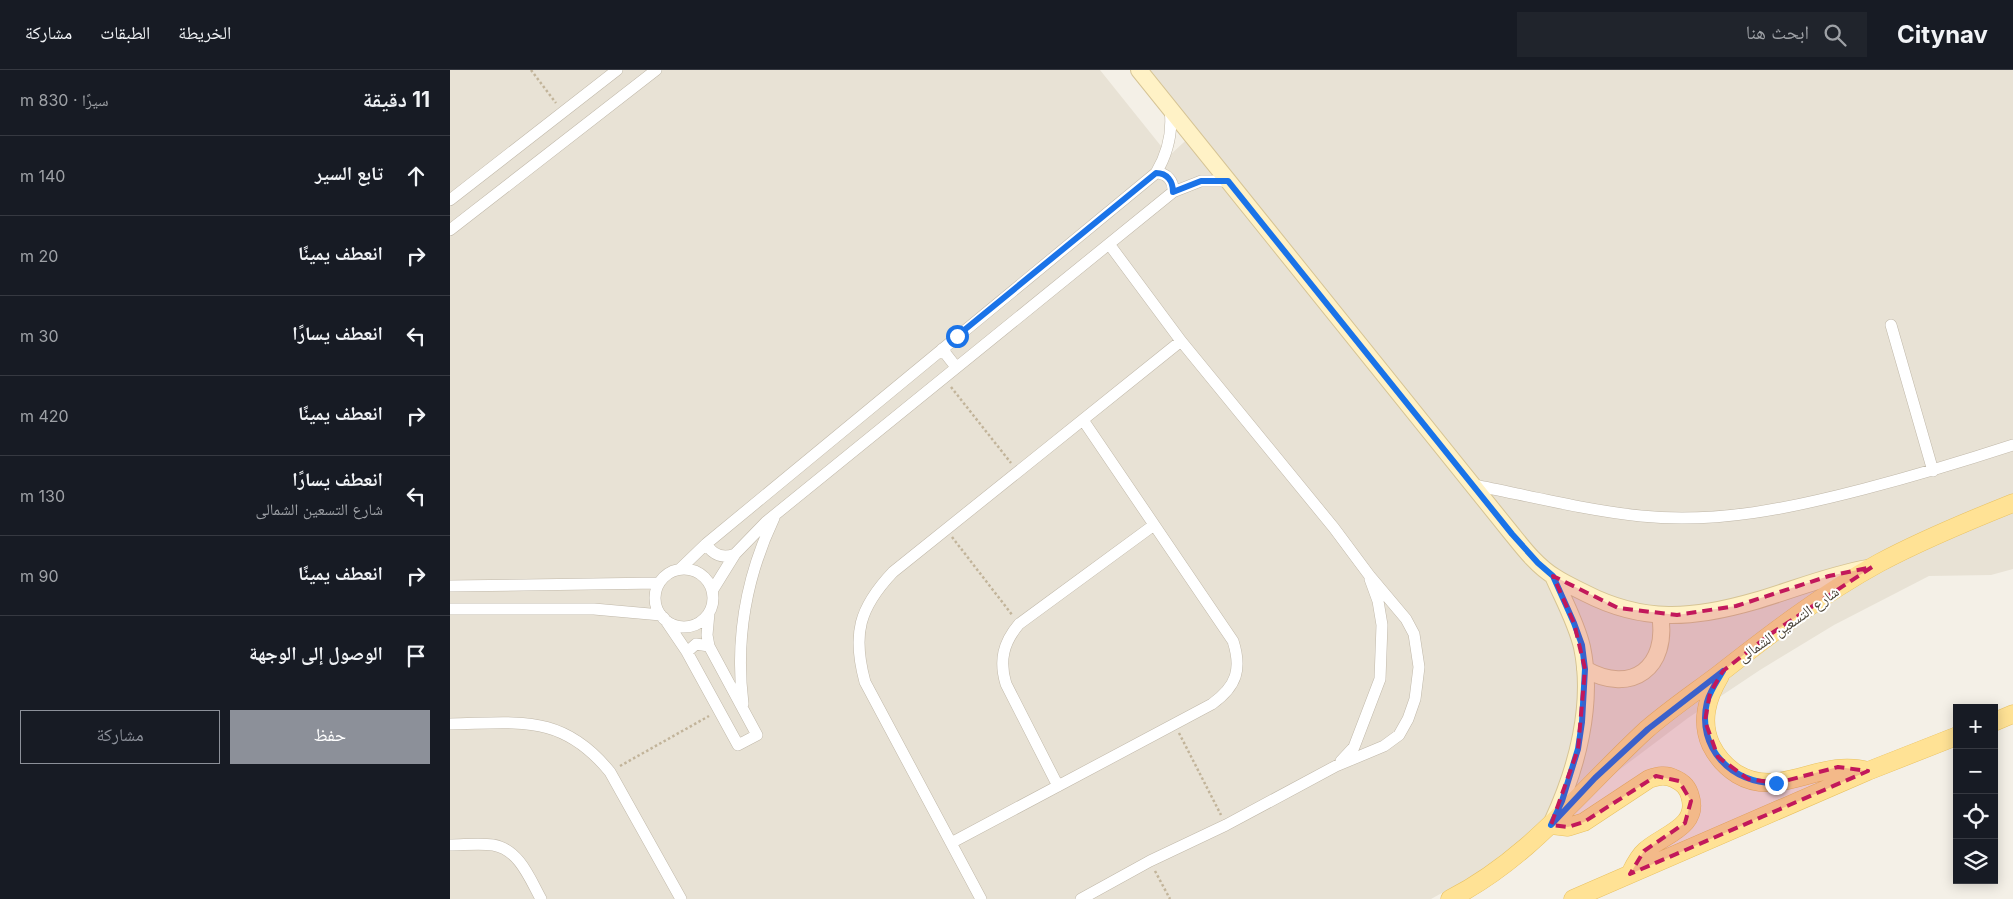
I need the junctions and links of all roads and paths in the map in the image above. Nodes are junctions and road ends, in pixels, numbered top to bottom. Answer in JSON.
{"nodes":[{"id":1,"x":531,"y":70,"type":"edge"},
{"id":2,"x":617,"y":70,"type":"edge"},
{"id":3,"x":656,"y":70,"type":"edge"},
{"id":4,"x":1139,"y":70,"type":"edge"},
{"id":5,"x":1170,"y":108,"type":"junction"},
{"id":6,"x":562,"y":113,"type":"junction"},
{"id":7,"x":1156,"y":173,"type":"junction"},
{"id":8,"x":1228,"y":181,"type":"junction"},
{"id":9,"x":1173,"y":192,"type":"junction"},
{"id":10,"x":450,"y":200,"type":"edge"},
{"id":11,"x":450,"y":230,"type":"edge"},
{"id":12,"x":1109,"y":244,"type":"junction"},
{"id":13,"x":1891,"y":325,"type":"dead end"},
{"id":14,"x":1181,"y":341,"type":"junction"},
{"id":15,"x":942,"y":349,"type":"junction"},
{"id":16,"x":956,"y":368,"type":"junction"},
{"id":17,"x":944,"y":378,"type":"junction"},
{"id":18,"x":1083,"y":420,"type":"junction"},
{"id":19,"x":2013,"y":445,"type":"edge"},
{"id":20,"x":1933,"y":471,"type":"junction"},
{"id":21,"x":1018,"y":472,"type":"junction"},
{"id":22,"x":1474,"y":485,"type":"junction"},
{"id":23,"x":2013,"y":502,"type":"edge"},
{"id":24,"x":776,"y":514,"type":"junction"},
{"id":25,"x":1154,"y":525,"type":"junction"},
{"id":26,"x":947,"y":530,"type":"junction"},
{"id":27,"x":706,"y":544,"type":"junction"},
{"id":28,"x":735,"y":554,"type":"junction"},
{"id":29,"x":1872,"y":567,"type":"junction"},
{"id":30,"x":680,"y":569,"type":"junction"},
{"id":31,"x":1369,"y":575,"type":"junction"},
{"id":32,"x":1553,"y":576,"type":"junction"},
{"id":33,"x":659,"y":583,"type":"junction"},
{"id":34,"x":450,"y":586,"type":"edge"},
{"id":35,"x":712,"y":591,"type":"junction"},
{"id":36,"x":450,"y":609,"type":"edge"},
{"id":37,"x":709,"y":613,"type":"junction"},
{"id":38,"x":1660,"y":615,"type":"junction"},
{"id":39,"x":662,"y":616,"type":"junction"},
{"id":40,"x":1019,"y":624,"type":"junction"},
{"id":41,"x":709,"y":646,"type":"junction"},
{"id":42,"x":687,"y":652,"type":"junction"},
{"id":43,"x":1585,"y":669,"type":"junction"},
{"id":44,"x":1723,"y":671,"type":"junction"},
{"id":45,"x":720,"y":711,"type":"junction"},
{"id":46,"x":744,"y":711,"type":"junction"},
{"id":47,"x":2013,"y":714,"type":"edge"},
{"id":48,"x":1998,"y":720,"type":"edge"},
{"id":49,"x":450,"y":724,"type":"edge"},
{"id":50,"x":1174,"y":725,"type":"junction"},
{"id":51,"x":1953,"y":738,"type":"edge"},
{"id":52,"x":1336,"y":766,"type":"junction"},
{"id":53,"x":1868,"y":771,"type":"junction"},
{"id":54,"x":610,"y":772,"type":"junction"},
{"id":55,"x":1058,"y":786,"type":"junction"},
{"id":56,"x":1226,"y":825,"type":"junction"},
{"id":57,"x":1551,"y":825,"type":"junction"},
{"id":58,"x":951,"y":843,"type":"junction"},
{"id":59,"x":450,"y":845,"type":"edge"},
{"id":60,"x":1150,"y":861,"type":"junction"},
{"id":61,"x":1630,"y":874,"type":"junction"},
{"id":62,"x":541,"y":899,"type":"edge"},
{"id":63,"x":681,"y":899,"type":"edge"},
{"id":64,"x":981,"y":899,"type":"edge"},
{"id":65,"x":1081,"y":899,"type":"edge"},
{"id":66,"x":1170,"y":899,"type":"edge"},
{"id":67,"x":1450,"y":899,"type":"edge"},
{"id":68,"x":1573,"y":899,"type":"edge"}],
"edges":[{"from":1,"to":6,"type":"path"},
{"from":2,"to":6,"type":"street"},
{"from":3,"to":11,"type":"street"},
{"from":4,"to":5,"type":"street"},
{"from":5,"to":7,"type":"street"},
{"from":5,"to":8,"type":"street"},
{"from":6,"to":10,"type":"street"},
{"from":7,"to":9,"type":"street"},
{"from":7,"to":15,"type":"street"},
{"from":8,"to":9,"type":"street"},
{"from":8,"to":22,"type":"street"},
{"from":9,"to":12,"type":"street"},
{"from":12,"to":14,"type":"street"},
{"from":12,"to":16,"type":"street"},
{"from":13,"to":20,"type":"street"},
{"from":14,"to":18,"type":"street"},
{"from":14,"to":31,"type":"street"},
{"from":15,"to":16,"type":"street"},
{"from":15,"to":27,"type":"street"},
{"from":16,"to":17,"type":"street"},
{"from":17,"to":21,"type":"path"},
{"from":17,"to":24,"type":"street"},
{"from":18,"to":21,"type":"street"},
{"from":18,"to":25,"type":"street"},
{"from":19,"to":20,"type":"street"},
{"from":20,"to":22,"type":"street"},
{"from":21,"to":26,"type":"street"},
{"from":22,"to":32,"type":"street"},
{"from":23,"to":29,"type":"main road","name":"شارع التسعين الشمالى"},
{"from":24,"to":28,"type":"street"},
{"from":24,"to":46,"type":"street"},
{"from":25,"to":40,"type":"street"},
{"from":25,"to":50,"type":"street"},
{"from":26,"to":40,"type":"path"},
{"from":26,"to":58,"type":"street"},
{"from":27,"to":28,"type":"street"},
{"from":27,"to":30,"type":"street"},
{"from":28,"to":35,"type":"street"},
{"from":29,"to":38,"type":"street"},
{"from":29,"to":44,"type":"main road","name":"شارع التسعين الشمالى"},
{"from":30,"to":33,"type":"street"},
{"from":30,"to":35,"type":"street"},
{"from":31,"to":52,"type":"street"},
{"from":31,"to":52,"type":"street"},
{"from":32,"to":38,"type":"street"},
{"from":32,"to":43,"type":"street"},
{"from":33,"to":34,"type":"street"},
{"from":33,"to":39,"type":"street"},
{"from":35,"to":37,"type":"street"},
{"from":36,"to":39,"type":"street"},
{"from":37,"to":39,"type":"street"},
{"from":37,"to":41,"type":"street"},
{"from":38,"to":43,"type":"street"},
{"from":39,"to":42,"type":"street"},
{"from":40,"to":55,"type":"street"},
{"from":41,"to":42,"type":"street"},
{"from":41,"to":46,"type":"street"},
{"from":42,"to":45,"type":"street"},
{"from":43,"to":57,"type":"street"},
{"from":44,"to":53,"type":"main road"},
{"from":44,"to":57,"type":"main road","name":"شارع التسعين الشمالى"},
{"from":45,"to":46,"type":"street"},
{"from":45,"to":54,"type":"path"},
{"from":47,"to":48,"type":"main road"},
{"from":49,"to":54,"type":"street"},
{"from":50,"to":55,"type":"street"},
{"from":50,"to":56,"type":"path"},
{"from":51,"to":53,"type":"main road"},
{"from":52,"to":56,"type":"street"},
{"from":53,"to":61,"type":"main road"},
{"from":54,"to":63,"type":"street"},
{"from":55,"to":58,"type":"street"},
{"from":56,"to":60,"type":"street"},
{"from":57,"to":61,"type":"main road"},
{"from":57,"to":67,"type":"main road","name":"شارع التسعين الشمالى"},
{"from":58,"to":64,"type":"street"},
{"from":59,"to":62,"type":"street"},
{"from":60,"to":65,"type":"street"},
{"from":60,"to":66,"type":"path"},
{"from":61,"to":68,"type":"main road"}]}
